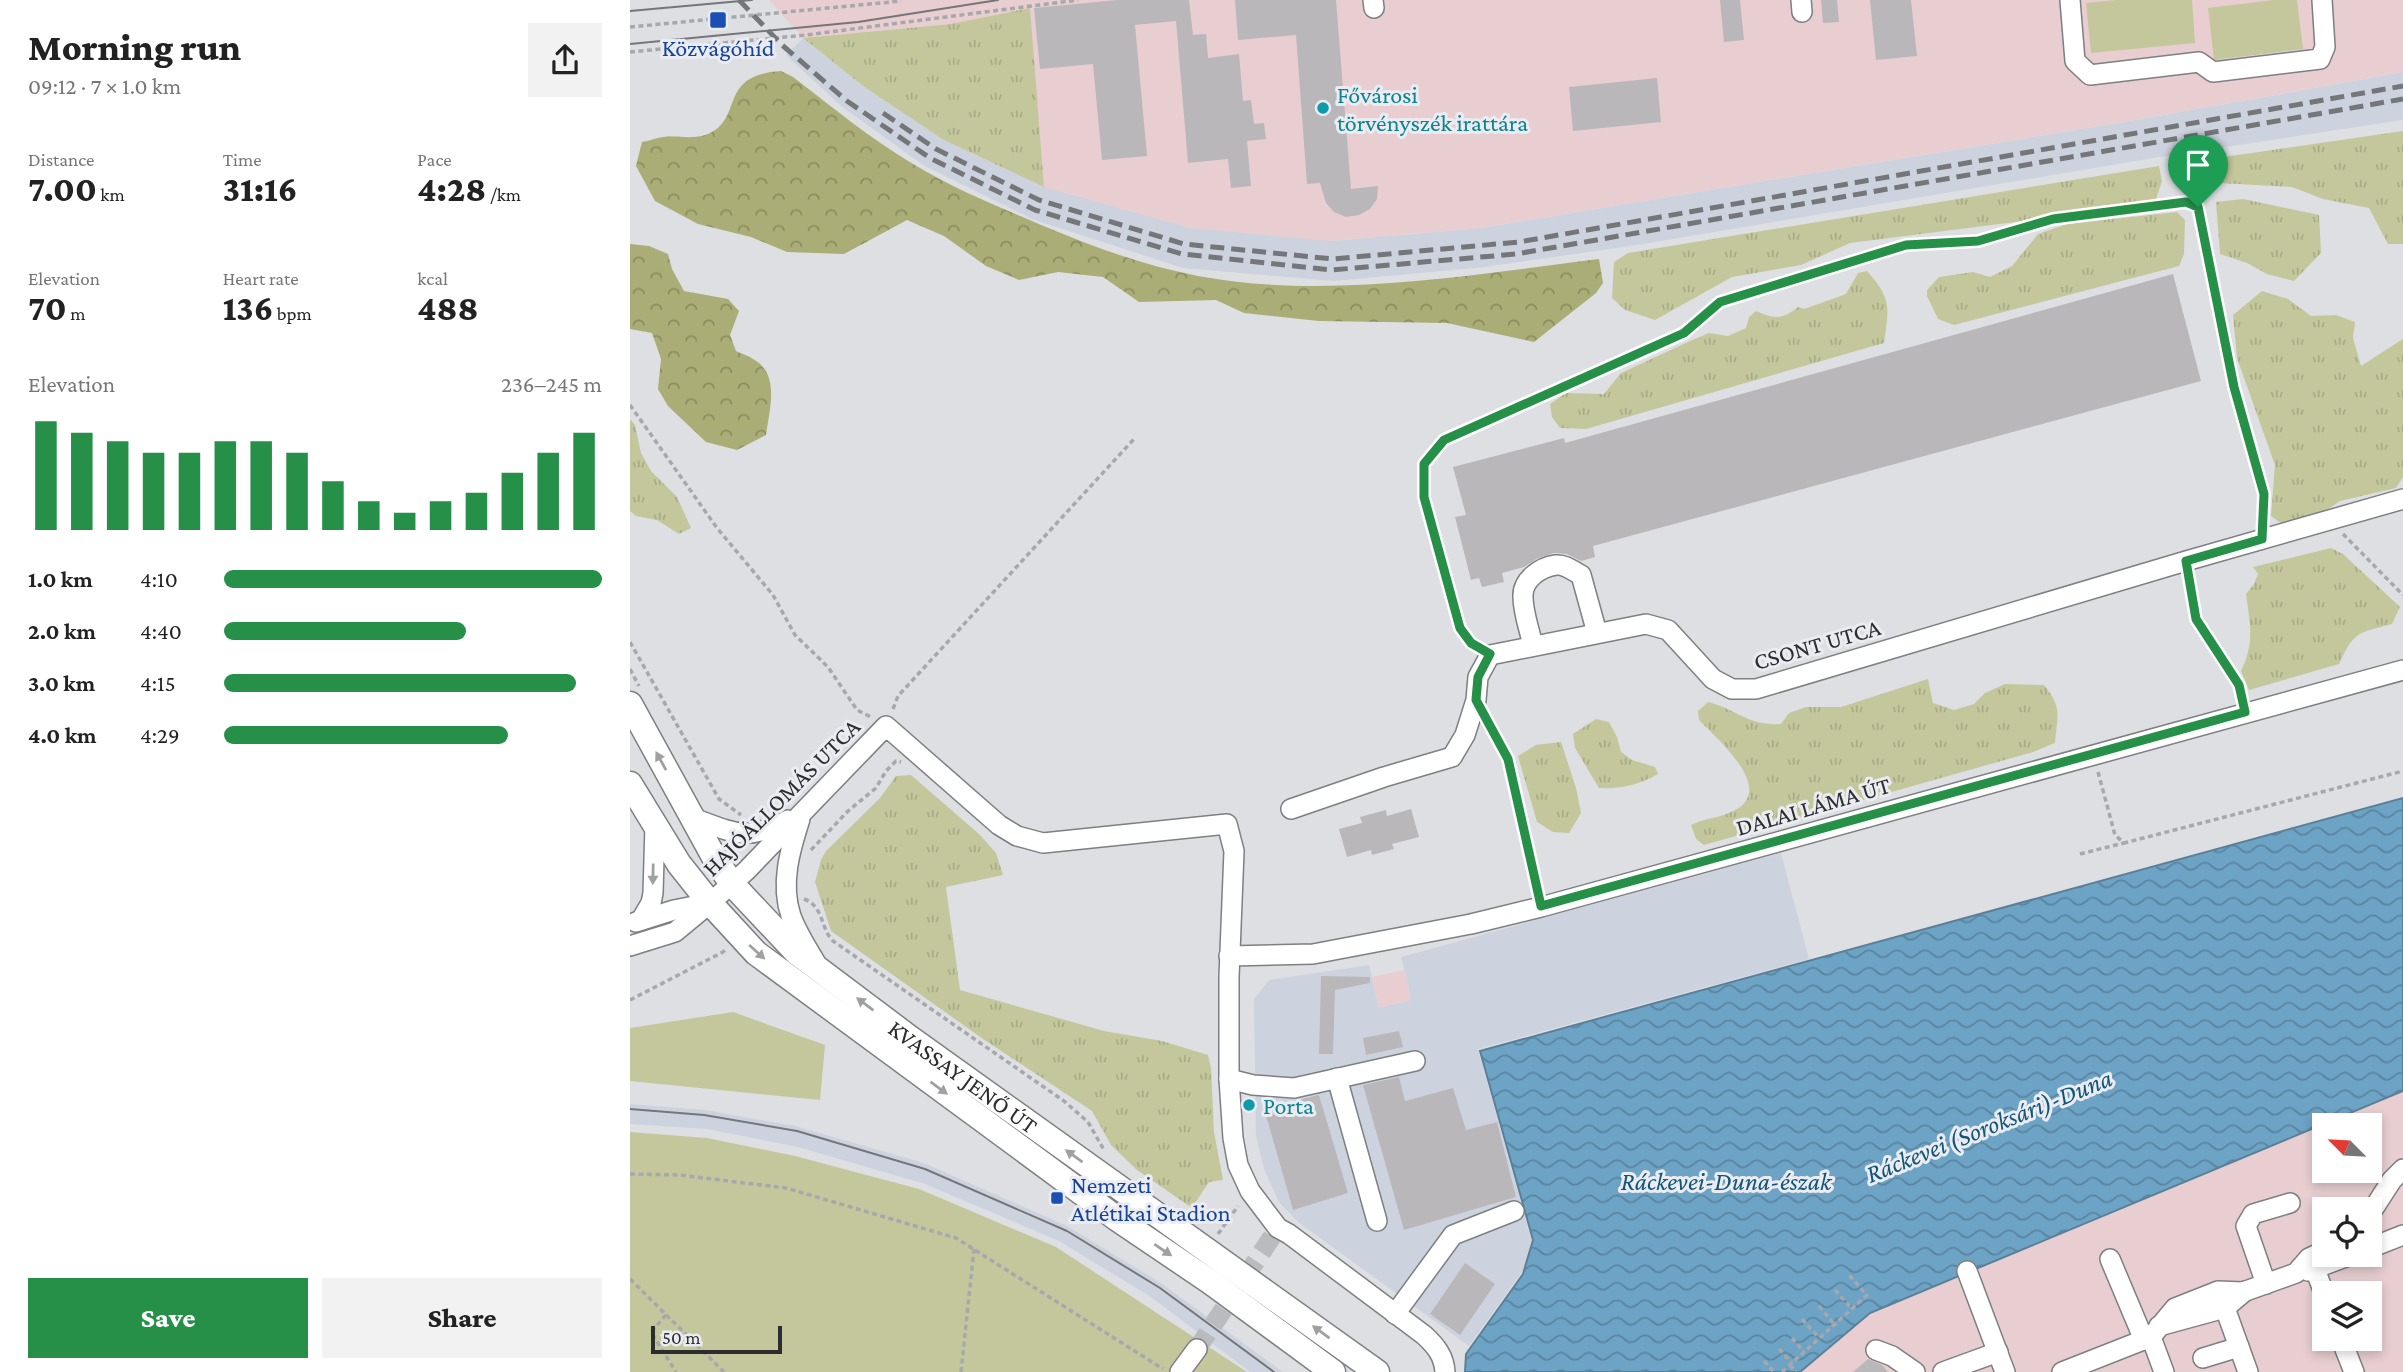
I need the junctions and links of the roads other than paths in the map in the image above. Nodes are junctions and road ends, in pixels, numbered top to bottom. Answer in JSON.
{"nodes":[{"id":1,"x":2070,"y":0,"type":"edge"},
{"id":2,"x":2322,"y":0,"type":"edge"},
{"id":3,"x":2403,"y":499,"type":"edge"},
{"id":4,"x":1597,"y":634,"type":"junction"},
{"id":5,"x":1533,"y":646,"type":"junction"},
{"id":6,"x":2403,"y":670,"type":"edge"},
{"id":7,"x":630,"y":705,"type":"edge"},
{"id":8,"x":630,"y":784,"type":"edge"},
{"id":9,"x":1291,"y":809,"type":"dead end"},
{"id":10,"x":802,"y":813,"type":"junction"},
{"id":11,"x":693,"y":818,"type":"junction"},
{"id":12,"x":655,"y":825,"type":"junction"},
{"id":13,"x":732,"y":884,"type":"junction"},
{"id":14,"x":710,"y":903,"type":"junction"},
{"id":15,"x":635,"y":923,"type":"edge"},
{"id":16,"x":630,"y":946,"type":"edge"},
{"id":17,"x":1229,"y":956,"type":"junction"},
{"id":18,"x":821,"y":972,"type":"junction"},
{"id":19,"x":1415,"y":1061,"type":"dead end"},
{"id":20,"x":1337,"y":1078,"type":"junction"},
{"id":21,"x":1230,"y":1084,"type":"junction"},
{"id":22,"x":2403,"y":1169,"type":"edge"},
{"id":23,"x":2381,"y":1197,"type":"edge"},
{"id":24,"x":2290,"y":1203,"type":"dead end"},
{"id":25,"x":1514,"y":1211,"type":"dead end"},
{"id":26,"x":1377,"y":1221,"type":"dead end"},
{"id":27,"x":2403,"y":1236,"type":"edge"},
{"id":28,"x":2382,"y":1244,"type":"edge"},
{"id":29,"x":2312,"y":1257,"type":"edge"},
{"id":30,"x":2110,"y":1259,"type":"dead end"},
{"id":31,"x":2317,"y":1267,"type":"edge"},
{"id":32,"x":1967,"y":1271,"type":"dead end"},
{"id":33,"x":2306,"y":1271,"type":"junction"},
{"id":34,"x":2314,"y":1281,"type":"edge"},
{"id":35,"x":2266,"y":1283,"type":"junction"},
{"id":36,"x":2245,"y":1291,"type":"junction"},
{"id":37,"x":2225,"y":1308,"type":"junction"},
{"id":38,"x":1395,"y":1314,"type":"junction"},
{"id":39,"x":2151,"y":1335,"type":"junction"},
{"id":40,"x":2239,"y":1348,"type":"junction"},
{"id":41,"x":1197,"y":1349,"type":"tunnel mouth"},
{"id":42,"x":1875,"y":1350,"type":"dead end"},
{"id":43,"x":2346,"y":1351,"type":"edge"},
{"id":44,"x":1998,"y":1352,"type":"junction"},
{"id":45,"x":2203,"y":1358,"type":"dead end"},
{"id":46,"x":1172,"y":1371,"type":"edge"},
{"id":47,"x":1333,"y":1372,"type":"edge"},
{"id":48,"x":1377,"y":1372,"type":"edge"},
{"id":49,"x":1445,"y":1372,"type":"edge"},
{"id":50,"x":1915,"y":1372,"type":"edge"},
{"id":51,"x":1944,"y":1372,"type":"edge"},
{"id":52,"x":2005,"y":1372,"type":"edge"},
{"id":53,"x":2062,"y":1372,"type":"edge"},
{"id":54,"x":2164,"y":1372,"type":"edge"},
{"id":55,"x":2248,"y":1372,"type":"edge"},
{"id":56,"x":2354,"y":1372,"type":"edge"}],
"edges":[{"from":1,"to":2,"type":"street"},
{"from":3,"to":4,"type":"street","name":"CSONT UTCA"},
{"from":4,"to":5,"type":"street","name":"CSONT UTCA"},
{"from":4,"to":5,"type":"street"},
{"from":5,"to":9,"type":"street","name":"CSONT UTCA"},
{"from":6,"to":17,"type":"street","name":"DALAI LÁMA ÚT"},
{"from":11,"to":7,"type":"main road","name":"KVASSAY JENŐ ÚT","one_way":true},
{"from":8,"to":12,"type":"main road","name":"KVASSAY JENŐ ÚT"},
{"from":10,"to":11,"type":"street"},
{"from":10,"to":13,"type":"street","name":"HAJÓÁLLOMÁS UTCA"},
{"from":10,"to":17,"type":"street","name":"HAJÓÁLLOMÁS UTCA"},
{"from":10,"to":18,"type":"street"},
{"from":11,"to":13,"type":"main road","name":"KVASSAY JENŐ ÚT"},
{"from":12,"to":14,"type":"main road","name":"KVASSAY JENŐ ÚT"},
{"from":12,"to":15,"type":"street","one_way":true},
{"from":13,"to":14,"type":"street","name":"HAJÓÁLLOMÁS UTCA"},
{"from":13,"to":18,"type":"main road","name":"KVASSAY JENŐ ÚT"},
{"from":14,"to":15,"type":"street","name":"HAJÓÁLLOMÁS UTCA"},
{"from":14,"to":16,"type":"street","name":"HAJÓÁLLOMÁS UTCA"},
{"from":14,"to":47,"type":"main road","name":"KVASSAY JENŐ ÚT","one_way":true},
{"from":17,"to":21,"type":"street"},
{"from":48,"to":18,"type":"main road","name":"KVASSAY JENŐ ÚT","one_way":true},
{"from":19,"to":20,"type":"street"},
{"from":20,"to":21,"type":"street"},
{"from":20,"to":26,"type":"street"},
{"from":21,"to":38,"type":"street"},
{"from":22,"to":23,"type":"street"},
{"from":24,"to":35,"type":"street"},
{"from":25,"to":38,"type":"street"},
{"from":27,"to":28,"type":"street"},
{"from":29,"to":33,"type":"street"},
{"from":30,"to":39,"type":"street"},
{"from":31,"to":33,"type":"street"},
{"from":32,"to":44,"type":"street"},
{"from":33,"to":34,"type":"street"},
{"from":33,"to":35,"type":"street"},
{"from":35,"to":36,"type":"street"},
{"from":36,"to":37,"type":"street"},
{"from":36,"to":39,"type":"street"},
{"from":37,"to":39,"type":"street"},
{"from":37,"to":40,"type":"street"},
{"from":38,"to":49,"type":"street"},
{"from":39,"to":53,"type":"street"},
{"from":39,"to":54,"type":"street"},
{"from":40,"to":45,"type":"street"},
{"from":40,"to":55,"type":"street"},
{"from":41,"to":46,"type":"street"},
{"from":42,"to":50,"type":"street"},
{"from":43,"to":56,"type":"street"},
{"from":44,"to":51,"type":"street"},
{"from":44,"to":52,"type":"street"}]}
